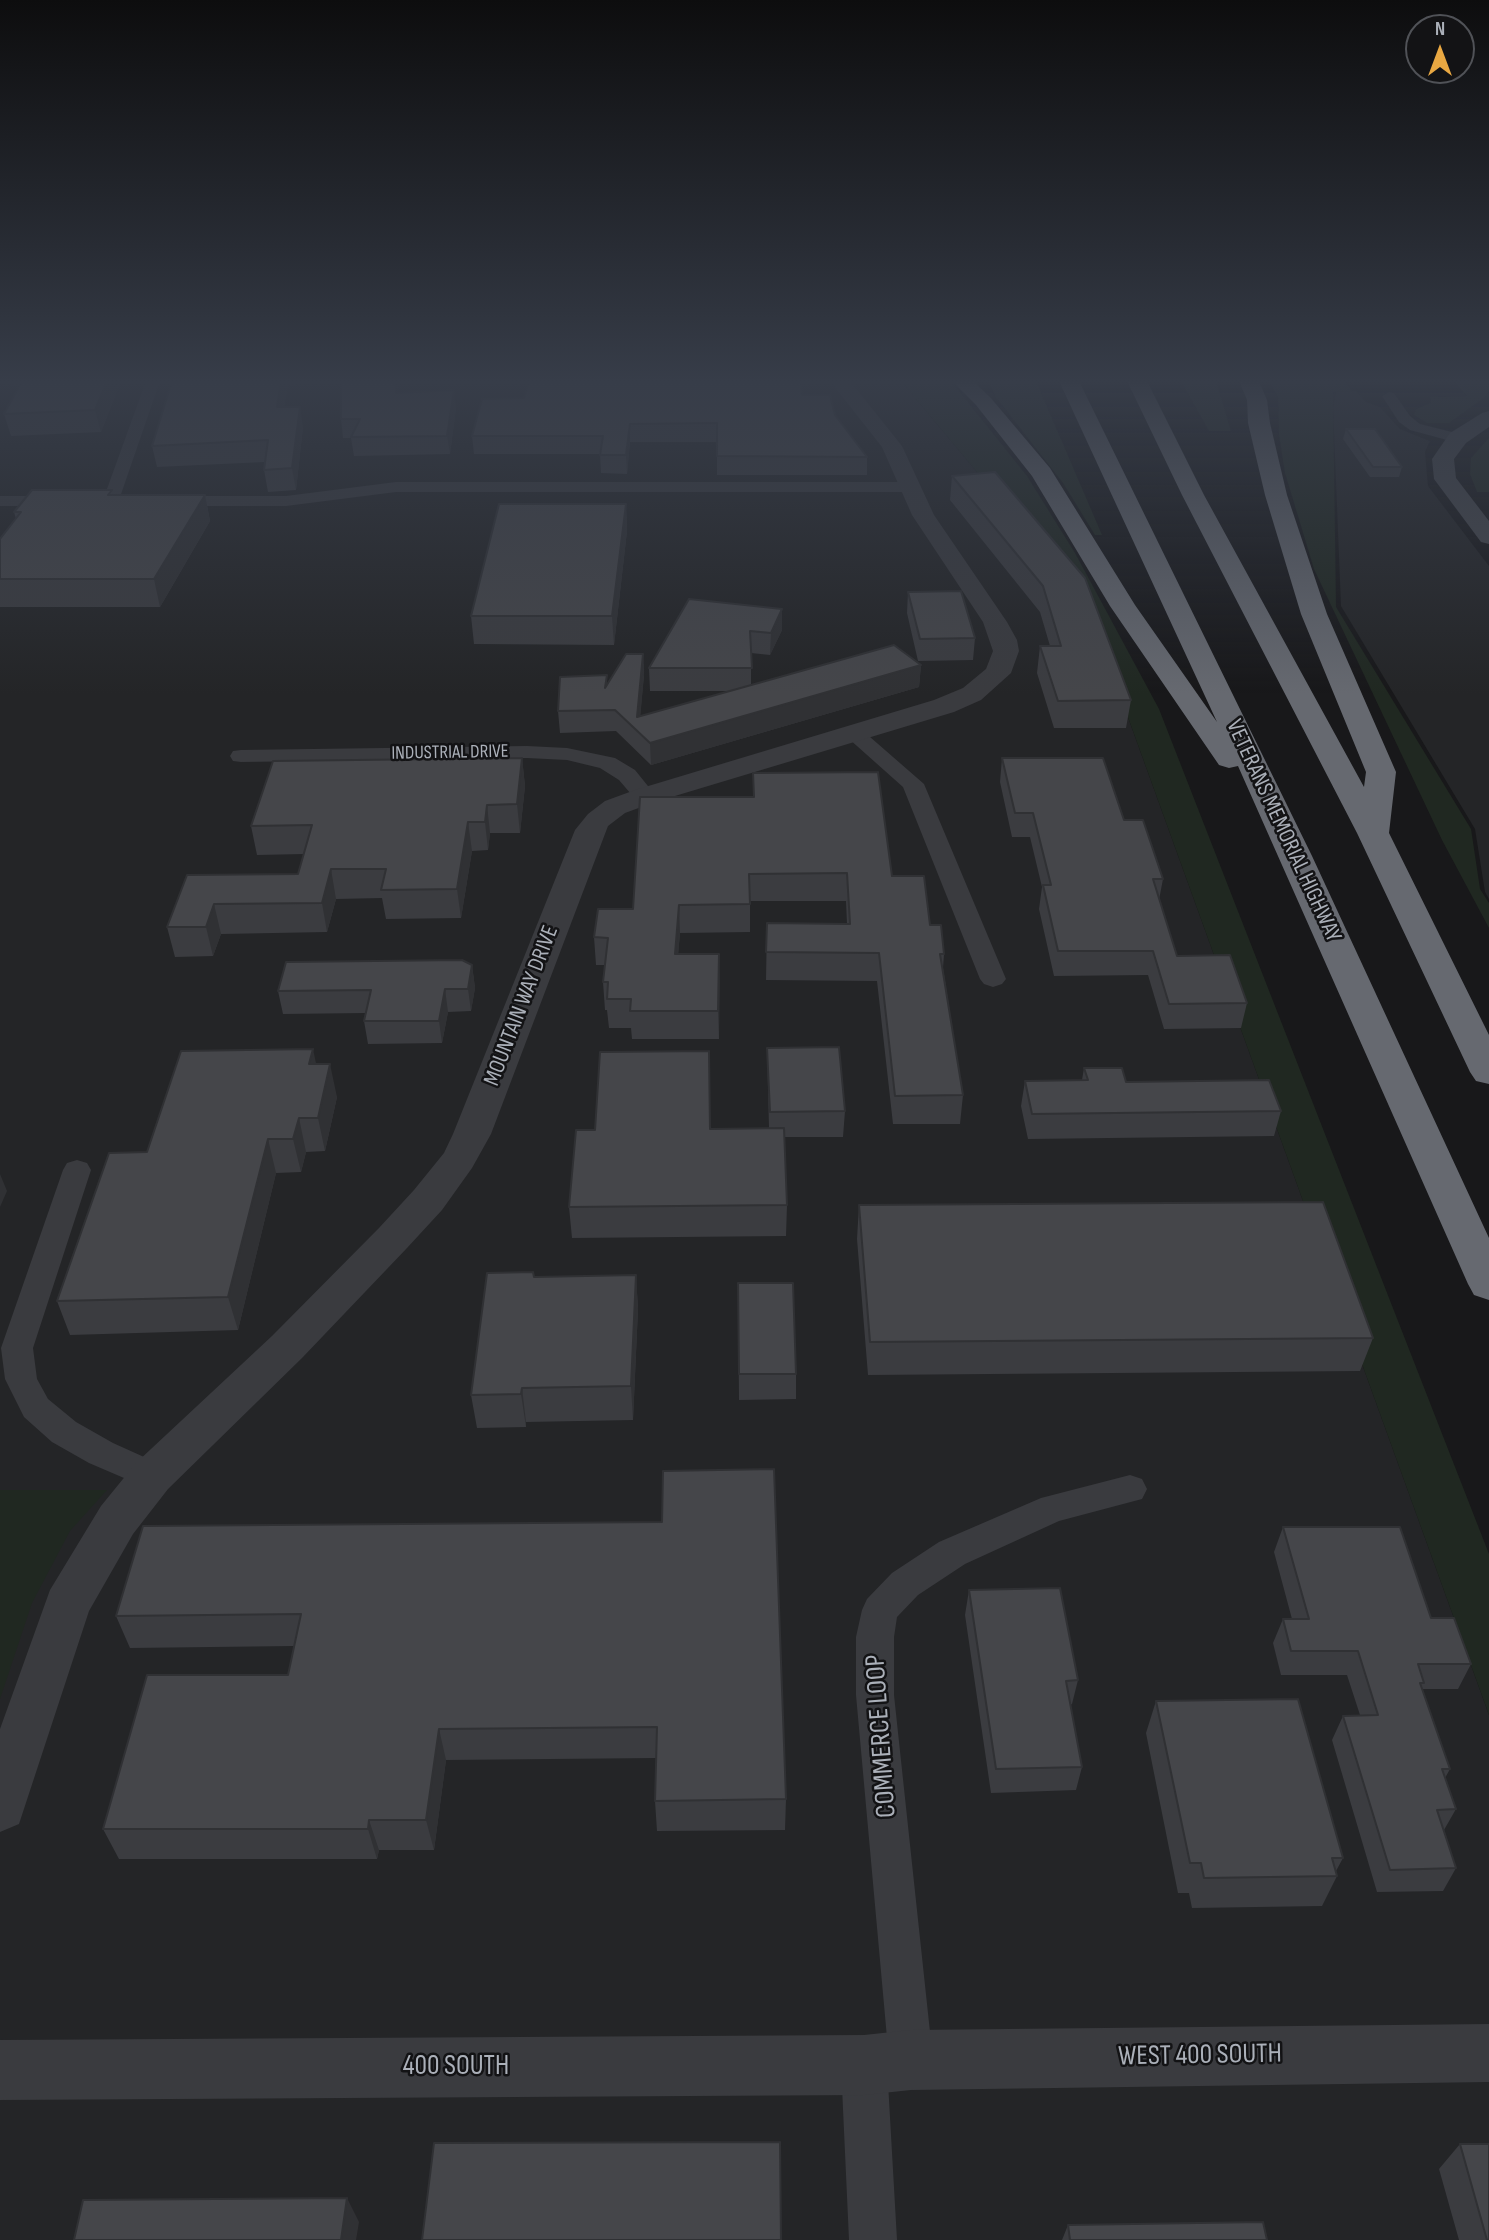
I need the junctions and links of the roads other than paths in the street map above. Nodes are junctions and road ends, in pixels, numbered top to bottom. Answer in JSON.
{"nodes":[{"id":1,"x":116,"y":486,"type":"edge"},
{"id":2,"x":1050,"y":486,"type":"edge"},
{"id":3,"x":1119,"y":486,"type":"edge"},
{"id":4,"x":1188,"y":486,"type":"edge"},
{"id":5,"x":1274,"y":486,"type":"edge"},
{"id":6,"x":1449,"y":486,"type":"edge"},
{"id":7,"x":910,"y":487,"type":"joint"},
{"id":8,"x":111,"y":500,"type":"edge"},
{"id":9,"x":0,"y":501,"type":"edge"},
{"id":10,"x":73,"y":501,"type":"edge"},
{"id":11,"x":150,"y":501,"type":"edge"},
{"id":12,"x":1486,"y":530,"type":"edge"},
{"id":13,"x":855,"y":734,"type":"junction"},
{"id":14,"x":241,"y":756,"type":"dead end"},
{"id":15,"x":645,"y":796,"type":"junction"},
{"id":16,"x":1373,"y":833,"type":"junction"},
{"id":17,"x":1296,"y":856,"type":"junction"},
{"id":18,"x":993,"y":979,"type":"dead end"},
{"id":19,"x":1489,"y":1072,"type":"edge"},
{"id":20,"x":77,"y":1170,"type":"dead end"},
{"id":21,"x":1489,"y":1284,"type":"edge"},
{"id":22,"x":152,"y":1476,"type":"junction"},
{"id":23,"x":1130,"y":1489,"type":"dead end"},
{"id":24,"x":0,"y":1806,"type":"edge"},
{"id":25,"x":1489,"y":2053,"type":"edge"},
{"id":26,"x":888,"y":2062,"type":"junction"},
{"id":27,"x":0,"y":2070,"type":"edge"},
{"id":28,"x":873,"y":2240,"type":"edge"}],
"edges":[{"from":1,"to":8,"type":"street"},
{"from":2,"to":17,"type":"highway"},
{"from":3,"to":17,"type":"highway","name":"VETERANS MEMORIAL HIGHWAY"},
{"from":4,"to":16,"type":"highway"},
{"from":5,"to":16,"type":"highway"},
{"from":6,"to":12,"type":"main road"},
{"from":7,"to":11,"type":"street"},
{"from":7,"to":13,"type":"street","name":"MOUNTAIN WAY DRIVE"},
{"from":9,"to":10,"type":"street"},
{"from":13,"to":15,"type":"street","name":"MOUNTAIN WAY DRIVE"},
{"from":13,"to":18,"type":"street"},
{"from":14,"to":15,"type":"street","name":"INDUSTRIAL DRIVE"},
{"from":15,"to":22,"type":"street","name":"MOUNTAIN WAY DRIVE"},
{"from":16,"to":19,"type":"highway"},
{"from":17,"to":21,"type":"highway","name":"VETERANS MEMORIAL HIGHWAY"},
{"from":20,"to":22,"type":"street"},
{"from":22,"to":24,"type":"street","name":"MOUNTAIN WAY DRIVE"},
{"from":23,"to":26,"type":"street","name":"COMMERCE LOOP"},
{"from":25,"to":26,"type":"street","name":"WEST 400 SOUTH"},
{"from":26,"to":27,"type":"street","name":"400 SOUTH"},
{"from":26,"to":28,"type":"street","name":"COMMERCE LOOP"}]}
